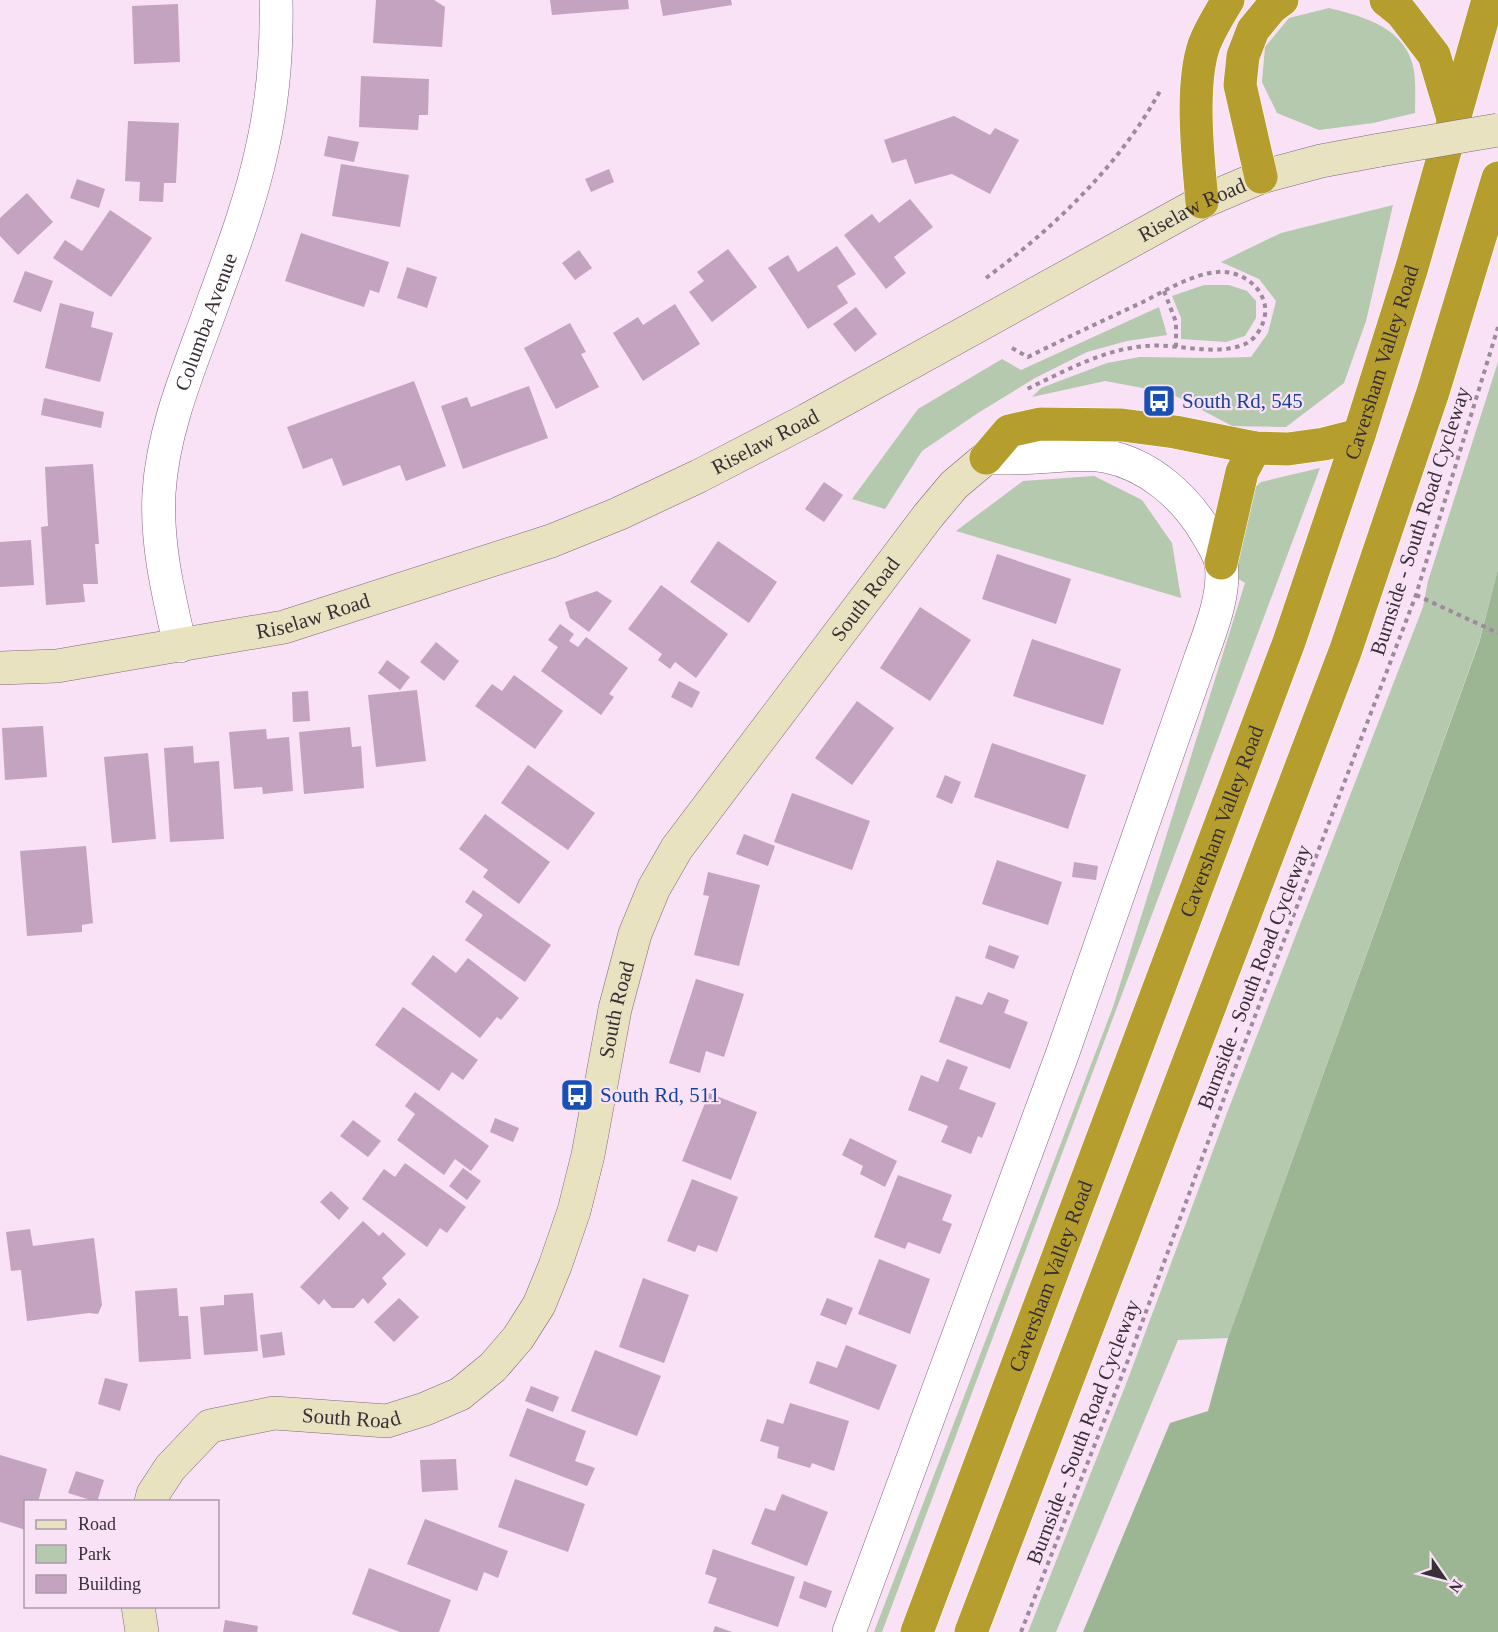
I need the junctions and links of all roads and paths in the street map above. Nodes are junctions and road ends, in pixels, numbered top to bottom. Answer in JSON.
{"nodes":[{"id":1,"x":276,"y":0,"type":"edge"},
{"id":2,"x":1228,"y":0,"type":"edge"},
{"id":3,"x":1282,"y":0,"type":"edge"},
{"id":4,"x":1386,"y":0,"type":"edge"},
{"id":5,"x":1488,"y":0,"type":"edge"},
{"id":6,"x":1164,"y":79,"type":"dead end"},
{"id":7,"x":1454,"y":124,"type":"junction"},
{"id":8,"x":1498,"y":130,"type":"edge"},
{"id":9,"x":1261,"y":177,"type":"junction"},
{"id":10,"x":1498,"y":178,"type":"edge"},
{"id":11,"x":1202,"y":202,"type":"junction"},
{"id":12,"x":984,"y":279,"type":"dead end"},
{"id":13,"x":1164,"y":291,"type":"junction"},
{"id":14,"x":1498,"y":327,"type":"edge"},
{"id":15,"x":1009,"y":343,"type":"dead end"},
{"id":16,"x":1176,"y":346,"type":"junction"},
{"id":17,"x":1026,"y":389,"type":"dead end"},
{"id":18,"x":1359,"y":435,"type":"junction"},
{"id":19,"x":1255,"y":448,"type":"junction"},
{"id":20,"x":986,"y":458,"type":"junction"},
{"id":21,"x":1221,"y":563,"type":"junction"},
{"id":22,"x":1416,"y":595,"type":"junction"},
{"id":23,"x":1498,"y":633,"type":"edge"},
{"id":24,"x":180,"y":646,"type":"junction"},
{"id":25,"x":0,"y":668,"type":"edge"},
{"id":26,"x":152,"y":1500,"type":"edge"},
{"id":27,"x":138,"y":1608,"type":"edge"},
{"id":28,"x":142,"y":1632,"type":"edge"},
{"id":29,"x":849,"y":1632,"type":"edge"},
{"id":30,"x":917,"y":1632,"type":"edge"},
{"id":31,"x":971,"y":1632,"type":"edge"},
{"id":32,"x":1021,"y":1632,"type":"edge"}],
"edges":[{"from":1,"to":24,"type":"street","name":"Columba Avenue"},
{"from":2,"to":11,"type":"highway"},
{"from":3,"to":9,"type":"highway"},
{"from":4,"to":7,"type":"highway"},
{"from":5,"to":7,"type":"highway","name":"Caversham Valley Road"},
{"from":6,"to":12,"type":"path"},
{"from":7,"to":18,"type":"highway","name":"Caversham Valley Road"},
{"from":8,"to":9,"type":"main road","name":"Riselaw Road","bridge":true},
{"from":9,"to":11,"type":"main road","name":"Riselaw Road"},
{"from":10,"to":31,"type":"highway"},
{"from":11,"to":24,"type":"main road","name":"Riselaw Road"},
{"from":13,"to":15,"type":"path"},
{"from":13,"to":16,"type":"path"},
{"from":13,"to":16,"type":"path"},
{"from":14,"to":22,"type":"path","name":"Burnside - South Road Cycleway"},
{"from":16,"to":17,"type":"path"},
{"from":18,"to":19,"type":"highway"},
{"from":18,"to":30,"type":"highway","name":"Caversham Valley Road"},
{"from":19,"to":20,"type":"highway"},
{"from":19,"to":21,"type":"highway"},
{"from":20,"to":21,"type":"street"},
{"from":20,"to":26,"type":"main road","name":"South Road"},
{"from":21,"to":29,"type":"street"},
{"from":22,"to":23,"type":"path"},
{"from":22,"to":32,"type":"path","name":"Burnside - South Road Cycleway"},
{"from":24,"to":25,"type":"main road","name":"Riselaw Road"},
{"from":27,"to":28,"type":"main road"}]}
